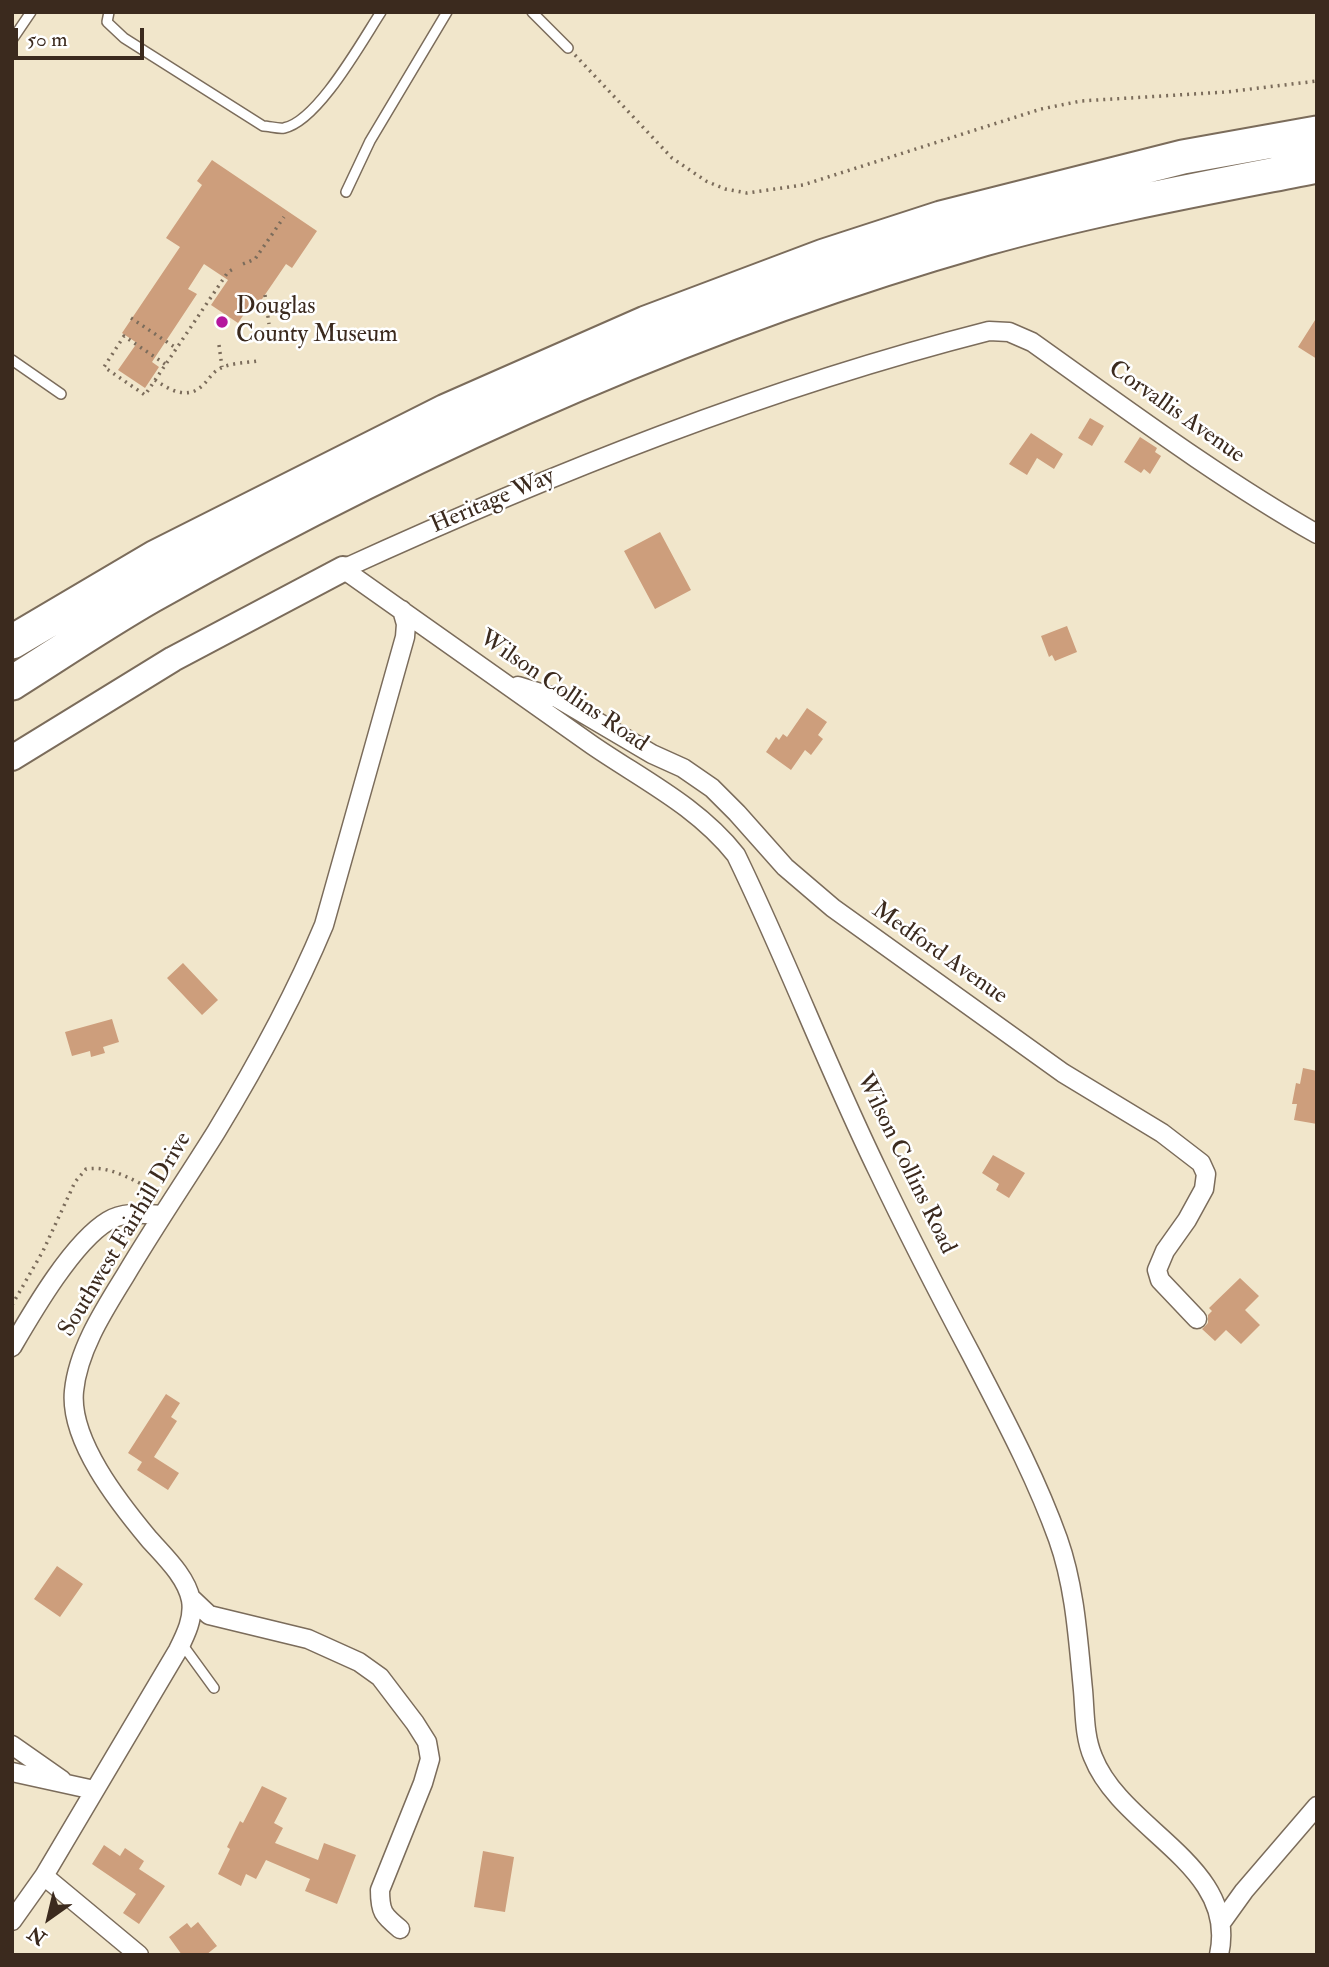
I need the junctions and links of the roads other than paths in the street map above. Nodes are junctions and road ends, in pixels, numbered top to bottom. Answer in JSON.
{"nodes":[{"id":1,"x":31,"y":12,"type":"edge"},
{"id":2,"x":109,"y":12,"type":"edge"},
{"id":3,"x":380,"y":12,"type":"edge"},
{"id":4,"x":447,"y":12,"type":"edge"},
{"id":5,"x":532,"y":12,"type":"edge"},
{"id":6,"x":12,"y":40,"type":"edge"},
{"id":7,"x":568,"y":48,"type":"road end"},
{"id":8,"x":1317,"y":133,"type":"edge"},
{"id":9,"x":1317,"y":166,"type":"edge"},
{"id":10,"x":346,"y":192,"type":"dead end"},
{"id":11,"x":1009,"y":332,"type":"joint"},
{"id":12,"x":12,"y":360,"type":"edge"},
{"id":13,"x":61,"y":394,"type":"dead end"},
{"id":14,"x":1317,"y":534,"type":"edge"},
{"id":15,"x":156,"y":557,"type":"junction"},
{"id":16,"x":343,"y":569,"type":"junction"},
{"id":17,"x":402,"y":610,"type":"junction"},
{"id":18,"x":12,"y":621,"type":"edge"},
{"id":19,"x":12,"y":642,"type":"edge"},
{"id":20,"x":501,"y":681,"type":"junction"},
{"id":21,"x":12,"y":683,"type":"edge"},
{"id":22,"x":12,"y":758,"type":"edge"},
{"id":23,"x":162,"y":1215,"type":"junction"},
{"id":24,"x":1196,"y":1319,"type":"dead end"},
{"id":25,"x":12,"y":1347,"type":"edge"},
{"id":26,"x":191,"y":1598,"type":"junction"},
{"id":27,"x":182,"y":1643,"type":"junction"},
{"id":28,"x":214,"y":1688,"type":"dead end"},
{"id":29,"x":12,"y":1745,"type":"edge"},
{"id":30,"x":12,"y":1772,"type":"edge"},
{"id":31,"x":68,"y":1784,"type":"junction"},
{"id":32,"x":94,"y":1790,"type":"junction"},
{"id":33,"x":1317,"y":1806,"type":"edge"},
{"id":34,"x":44,"y":1876,"type":"junction"},
{"id":35,"x":12,"y":1921,"type":"edge"},
{"id":36,"x":1221,"y":1923,"type":"junction"},
{"id":37,"x":400,"y":1929,"type":"dead end"},
{"id":38,"x":139,"y":1955,"type":"edge"},
{"id":39,"x":1219,"y":1955,"type":"edge"}],
"edges":[{"from":1,"to":6,"type":"lane"},
{"from":2,"to":3,"type":"lane"},
{"from":4,"to":10,"type":"lane"},
{"from":5,"to":7,"type":"lane"},
{"from":8,"to":15,"type":"highway"},
{"from":9,"to":21,"type":"highway"},
{"from":11,"to":14,"type":"street","name":"Corvallis Avenue"},
{"from":11,"to":16,"type":"street","name":"Heritage Way"},
{"from":12,"to":13,"type":"lane"},
{"from":15,"to":18,"type":"highway"},
{"from":15,"to":19,"type":"highway"},
{"from":16,"to":17,"type":"street","name":"Wilson Collins Road"},
{"from":16,"to":22,"type":"street","name":"Heritage Way"},
{"from":17,"to":20,"type":"street","name":"Wilson Collins Road"},
{"from":17,"to":23,"type":"street","name":"Southwest Fairhill Drive"},
{"from":20,"to":24,"type":"street","name":"Medford Avenue"},
{"from":20,"to":36,"type":"street","name":"Wilson Collins Road"},
{"from":23,"to":25,"type":"street"},
{"from":23,"to":26,"type":"street","name":"Southwest Fairhill Drive"},
{"from":26,"to":27,"type":"street"},
{"from":26,"to":37,"type":"street"},
{"from":27,"to":28,"type":"lane"},
{"from":27,"to":32,"type":"street"},
{"from":29,"to":31,"type":"street"},
{"from":30,"to":31,"type":"street"},
{"from":31,"to":32,"type":"street"},
{"from":32,"to":34,"type":"street"},
{"from":33,"to":36,"type":"street"},
{"from":34,"to":35,"type":"street"},
{"from":34,"to":38,"type":"street"},
{"from":36,"to":39,"type":"street","name":"Wilson Collins Road"}]}
